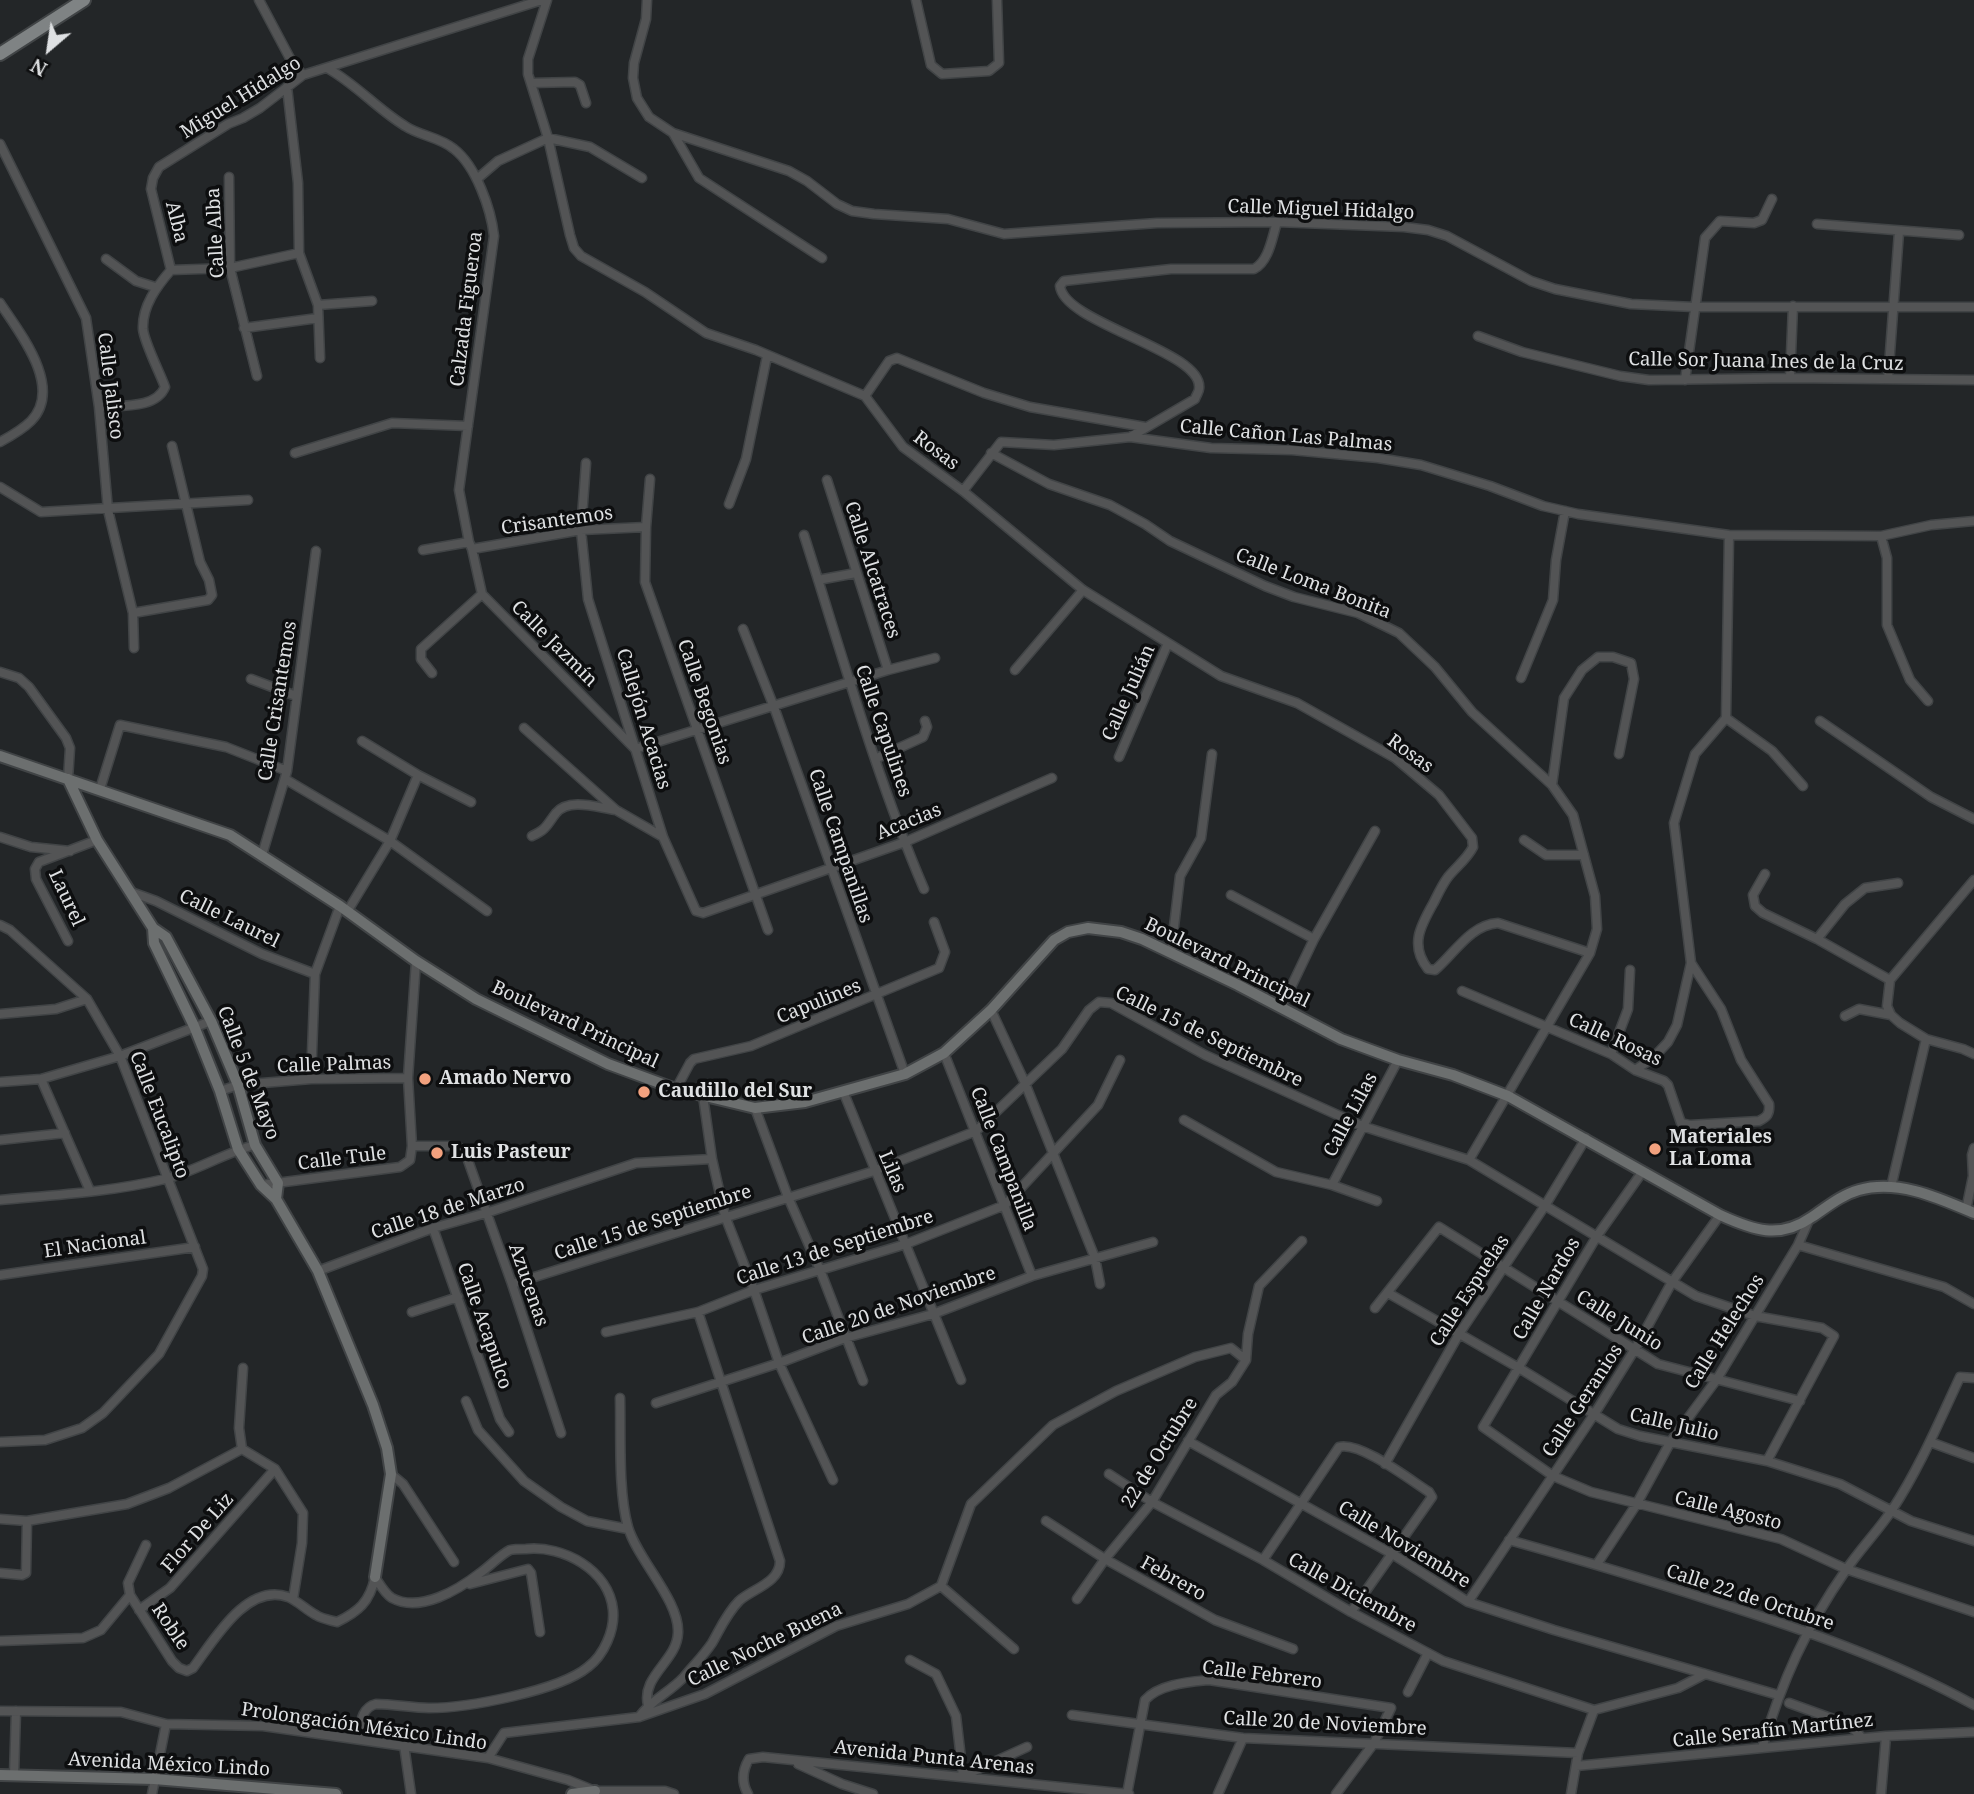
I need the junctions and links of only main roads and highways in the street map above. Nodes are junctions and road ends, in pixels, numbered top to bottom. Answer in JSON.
{"nodes":[{"id":1,"x":84,"y":0,"type":"edge"},
{"id":2,"x":0,"y":54,"type":"edge"}],
"edges":[{"from":1,"to":2,"type":"main road"}]}
